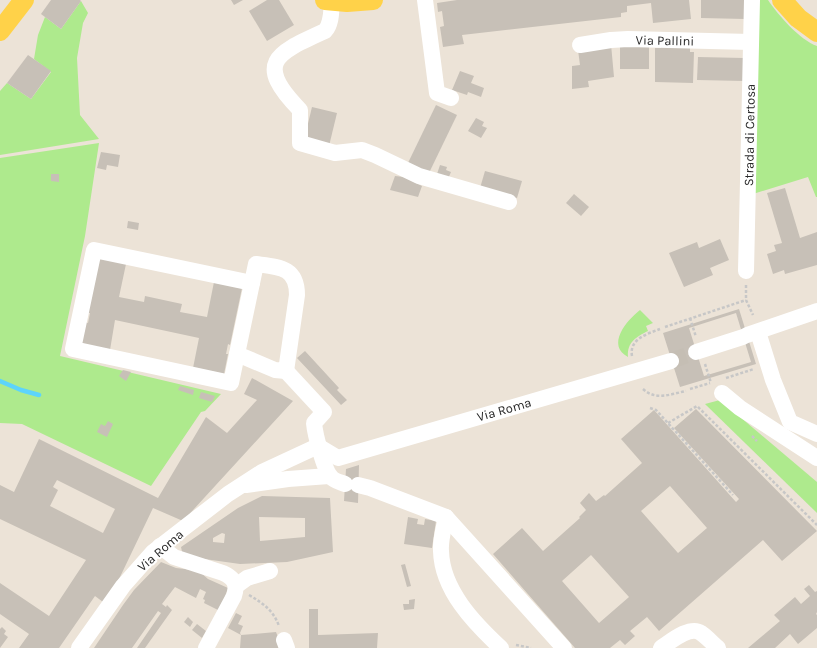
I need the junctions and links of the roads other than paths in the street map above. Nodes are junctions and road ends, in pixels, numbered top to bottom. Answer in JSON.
{"nodes":[{"id":1,"x":24,"y":0,"type":"edge"},
{"id":2,"x":373,"y":0,"type":"edge"},
{"id":3,"x":425,"y":0,"type":"edge"},
{"id":4,"x":752,"y":0,"type":"edge"},
{"id":5,"x":782,"y":0,"type":"edge"},
{"id":6,"x":328,"y":1,"type":"edge"},
{"id":7,"x":0,"y":32,"type":"edge"},
{"id":8,"x":817,"y":32,"type":"edge"},
{"id":9,"x":751,"y":42,"type":"junction"},
{"id":10,"x":580,"y":45,"type":"dead end"},
{"id":11,"x":451,"y":98,"type":"dead end"},
{"id":12,"x":509,"y":202,"type":"dead end"},
{"id":13,"x":746,"y":271,"type":"dead end"},
{"id":14,"x":252,"y":283,"type":"junction"},
{"id":15,"x":817,"y":311,"type":"edge"},
{"id":16,"x":749,"y":334,"type":"junction"},
{"id":17,"x":696,"y":352,"type":"tunnel mouth"},
{"id":18,"x":237,"y":354,"type":"junction"},
{"id":19,"x":671,"y":361,"type":"tunnel mouth"},
{"id":20,"x":286,"y":371,"type":"junction"},
{"id":21,"x":722,"y":384,"type":"road end"},
{"id":22,"x":817,"y":434,"type":"edge"},
{"id":23,"x":318,"y":446,"type":"junction"},
{"id":24,"x":338,"y":458,"type":"junction"},
{"id":25,"x":817,"y":458,"type":"edge"},
{"id":26,"x":329,"y":476,"type":"junction"},
{"id":27,"x":243,"y":486,"type":"junction"},
{"id":28,"x":446,"y":517,"type":"junction"},
{"id":29,"x":160,"y":546,"type":"junction"},
{"id":30,"x":270,"y":570,"type":"dead end"},
{"id":31,"x":236,"y":586,"type":"junction"},
{"id":32,"x":79,"y":648,"type":"edge"},
{"id":33,"x":206,"y":648,"type":"edge"},
{"id":34,"x":501,"y":648,"type":"edge"},
{"id":35,"x":564,"y":648,"type":"edge"},
{"id":36,"x":660,"y":648,"type":"edge"},
{"id":37,"x":718,"y":648,"type":"edge"}],
"edges":[{"from":1,"to":7,"type":"main road"},
{"from":2,"to":6,"type":"main road"},
{"from":3,"to":11,"type":"street"},
{"from":4,"to":9,"type":"street","name":"Strada di Certosa"},
{"from":5,"to":8,"type":"main road"},
{"from":6,"to":12,"type":"street"},
{"from":9,"to":10,"type":"street","name":"Via Pallini"},
{"from":9,"to":13,"type":"street","name":"Strada di Certosa"},
{"from":14,"to":18,"type":"street"},
{"from":14,"to":18,"type":"street"},
{"from":14,"to":20,"type":"street"},
{"from":15,"to":16,"type":"street"},
{"from":16,"to":17,"type":"street"},
{"from":16,"to":22,"type":"street"},
{"from":18,"to":20,"type":"street"},
{"from":19,"to":24,"type":"street","name":"Via Roma"},
{"from":20,"to":23,"type":"street"},
{"from":21,"to":25,"type":"street"},
{"from":23,"to":24,"type":"street"},
{"from":23,"to":26,"type":"street"},
{"from":23,"to":27,"type":"street","name":"Via Roma"},
{"from":24,"to":26,"type":"street"},
{"from":26,"to":27,"type":"street","name":"Via Roma"},
{"from":26,"to":28,"type":"street"},
{"from":27,"to":29,"type":"street","name":"Via Roma"},
{"from":28,"to":34,"type":"street"},
{"from":28,"to":35,"type":"street"},
{"from":29,"to":31,"type":"street"},
{"from":29,"to":32,"type":"street","name":"Via Roma"},
{"from":30,"to":31,"type":"street"},
{"from":31,"to":33,"type":"street"},
{"from":36,"to":37,"type":"street"}]}
